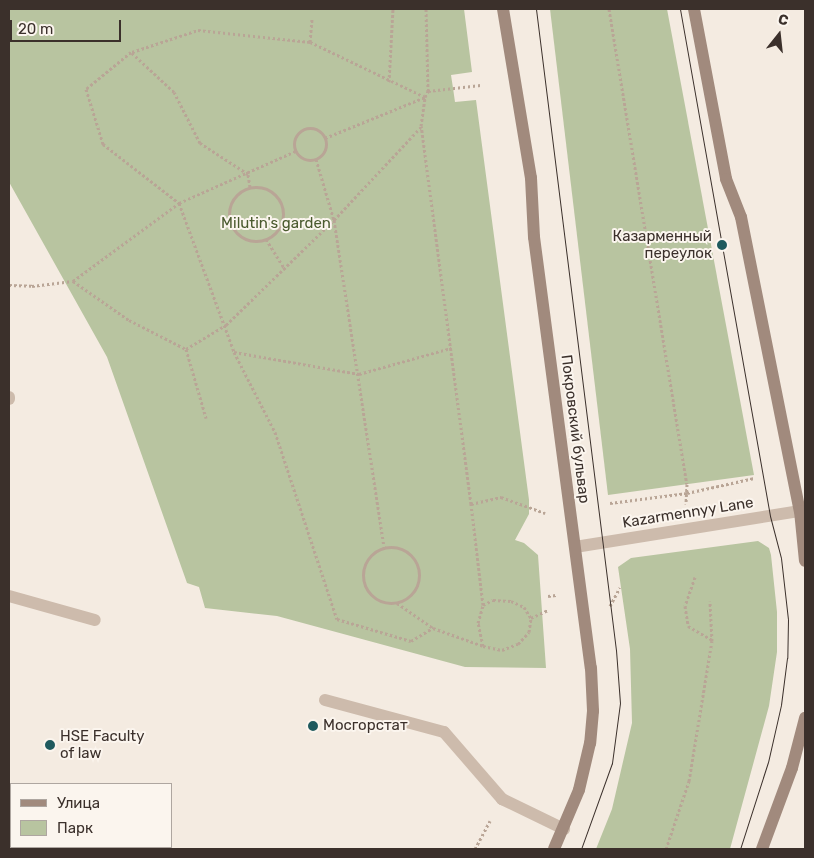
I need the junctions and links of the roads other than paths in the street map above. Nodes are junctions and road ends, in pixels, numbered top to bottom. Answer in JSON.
{"nodes":[{"id":1,"x":503,"y":9,"type":"edge"},
{"id":2,"x":694,"y":9,"type":"edge"},
{"id":3,"x":803,"y":511,"type":"edge"},
{"id":4,"x":575,"y":547,"type":"junction"},
{"id":5,"x":805,"y":561,"type":"edge"},
{"id":6,"x":10,"y":600,"type":"edge"},
{"id":7,"x":95,"y":620,"type":"dead end"},
{"id":8,"x":325,"y":700,"type":"dead end"},
{"id":9,"x":805,"y":718,"type":"edge"},
{"id":10,"x":564,"y":829,"type":"junction"},
{"id":11,"x":554,"y":849,"type":"edge"},
{"id":12,"x":762,"y":849,"type":"edge"}],
"edges":[{"from":1,"to":4,"type":"main road","name":"Покровский бульвар"},
{"from":2,"to":3,"type":"main road"},
{"from":3,"to":4,"type":"street","name":"Kazarmennyy Lane"},
{"from":3,"to":5,"type":"main road"},
{"from":4,"to":10,"type":"main road","name":"Покровский бульвар"},
{"from":6,"to":7,"type":"street"},
{"from":8,"to":10,"type":"street"},
{"from":9,"to":12,"type":"main road"},
{"from":10,"to":11,"type":"main road","name":"Покровский бульвар"}]}
